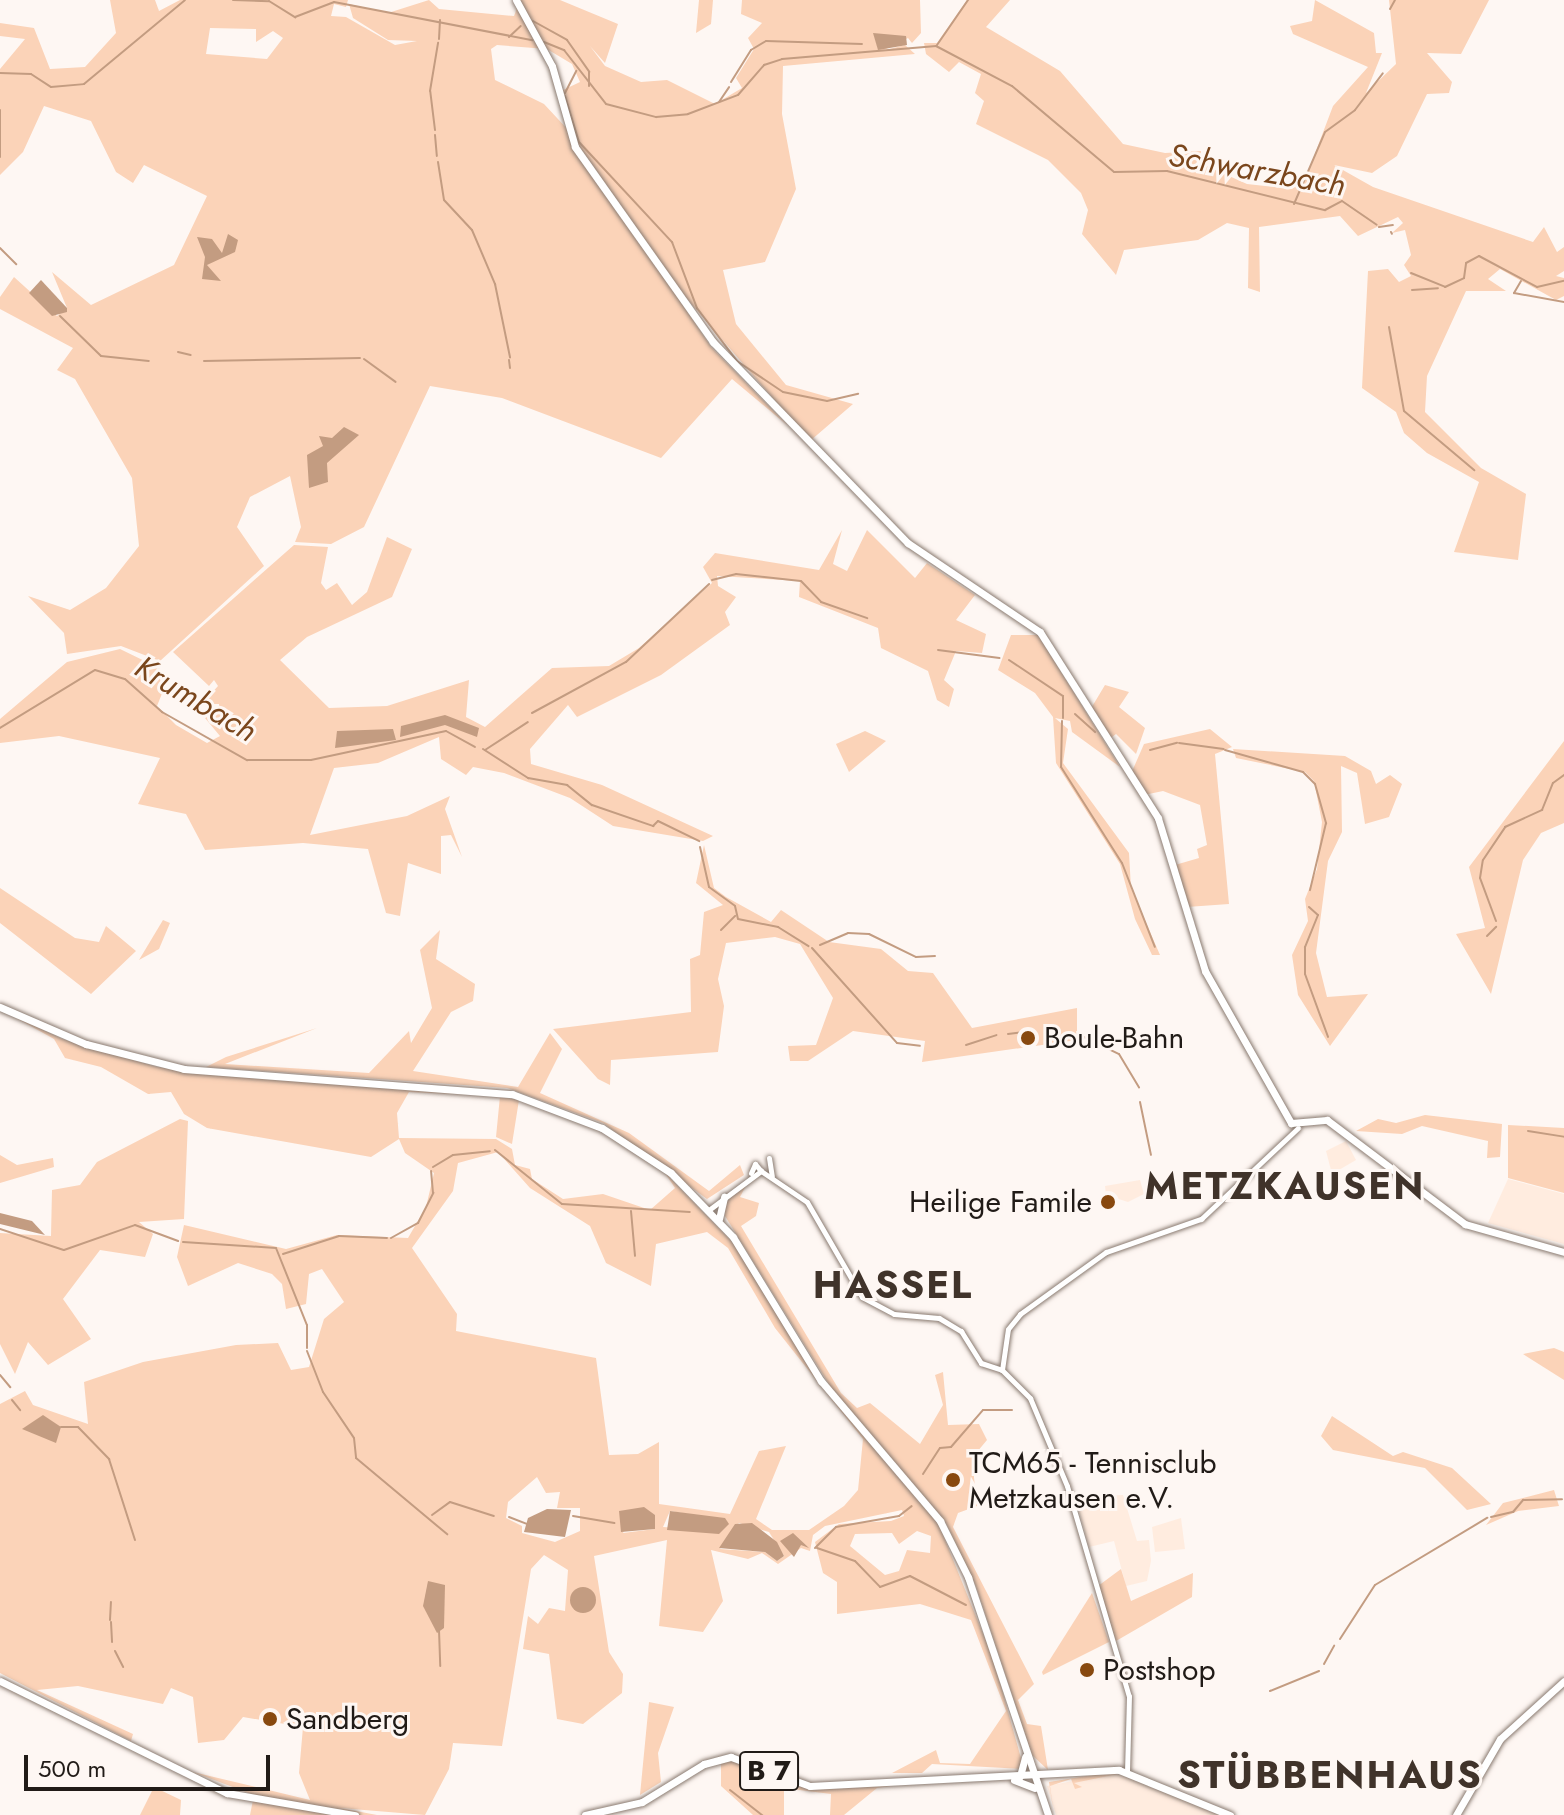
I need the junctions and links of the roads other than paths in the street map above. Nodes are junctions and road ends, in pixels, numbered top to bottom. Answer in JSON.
{"nodes":[{"id":1,"x":516,"y":0,"type":"edge"},
{"id":2,"x":0,"y":1007,"type":"edge"},
{"id":3,"x":1298,"y":1128,"type":"junction"},
{"id":4,"x":769,"y":1158,"type":"dead end"},
{"id":5,"x":773,"y":1177,"type":"junction"},
{"id":6,"x":724,"y":1197,"type":"junction"},
{"id":7,"x":710,"y":1209,"type":"junction"},
{"id":8,"x":719,"y":1219,"type":"junction"},
{"id":9,"x":1564,"y":1252,"type":"edge"},
{"id":10,"x":1002,"y":1370,"type":"junction"},
{"id":11,"x":0,"y":1681,"type":"edge"},
{"id":12,"x":1564,"y":1681,"type":"edge"},
{"id":13,"x":1024,"y":1746,"type":"junction"},
{"id":14,"x":1130,"y":1750,"type":"junction"},
{"id":15,"x":1025,"y":1757,"type":"junction"},
{"id":16,"x":1116,"y":1769,"type":"junction"},
{"id":17,"x":1130,"y":1771,"type":"junction"},
{"id":18,"x":1051,"y":1774,"type":"junction"},
{"id":19,"x":1034,"y":1776,"type":"junction"},
{"id":20,"x":1019,"y":1777,"type":"junction"},
{"id":21,"x":1000,"y":1778,"type":"junction"},
{"id":22,"x":1035,"y":1788,"type":"junction"},
{"id":23,"x":1043,"y":1796,"type":"junction"},
{"id":24,"x":1045,"y":1805,"type":"junction"},
{"id":25,"x":355,"y":1815,"type":"edge"},
{"id":26,"x":585,"y":1815,"type":"edge"},
{"id":27,"x":1048,"y":1815,"type":"edge"},
{"id":28,"x":1230,"y":1815,"type":"edge"},
{"id":29,"x":1456,"y":1815,"type":"edge"}],
"edges":[{"from":1,"to":3,"type":"main road"},
{"from":2,"to":7,"type":"main road"},
{"from":3,"to":9,"type":"main road"},
{"from":3,"to":10,"type":"street"},
{"from":4,"to":5,"type":"street"},
{"from":5,"to":6,"type":"street"},
{"from":5,"to":10,"type":"street"},
{"from":6,"to":7,"type":"street"},
{"from":6,"to":8,"type":"main road"},
{"from":7,"to":8,"type":"main road"},
{"from":8,"to":13,"type":"main road"},
{"from":10,"to":14,"type":"street"},
{"from":11,"to":25,"type":"main road"},
{"from":12,"to":29,"type":"main road"},
{"from":13,"to":15,"type":"main road"},
{"from":13,"to":19,"type":"main road"},
{"from":14,"to":16,"type":"street"},
{"from":14,"to":17,"type":"street"},
{"from":15,"to":19,"type":"main road"},
{"from":15,"to":20,"type":"main road"},
{"from":16,"to":17,"type":"main road"},
{"from":16,"to":18,"type":"main road"},
{"from":17,"to":28,"type":"main road"},
{"from":18,"to":19,"type":"main road"},
{"from":18,"to":23,"type":"main road"},
{"from":19,"to":20,"type":"main road","number":"B 7"},
{"from":19,"to":22,"type":"main road"},
{"from":19,"to":23,"type":"main road"},
{"from":20,"to":21,"type":"main road","number":"B 7"},
{"from":21,"to":22,"type":"main road","number":"B 7"},
{"from":21,"to":26,"type":"main road","number":"B 7"},
{"from":22,"to":24,"type":"main road"},
{"from":23,"to":24,"type":"main road"},
{"from":24,"to":27,"type":"main road"}]}
